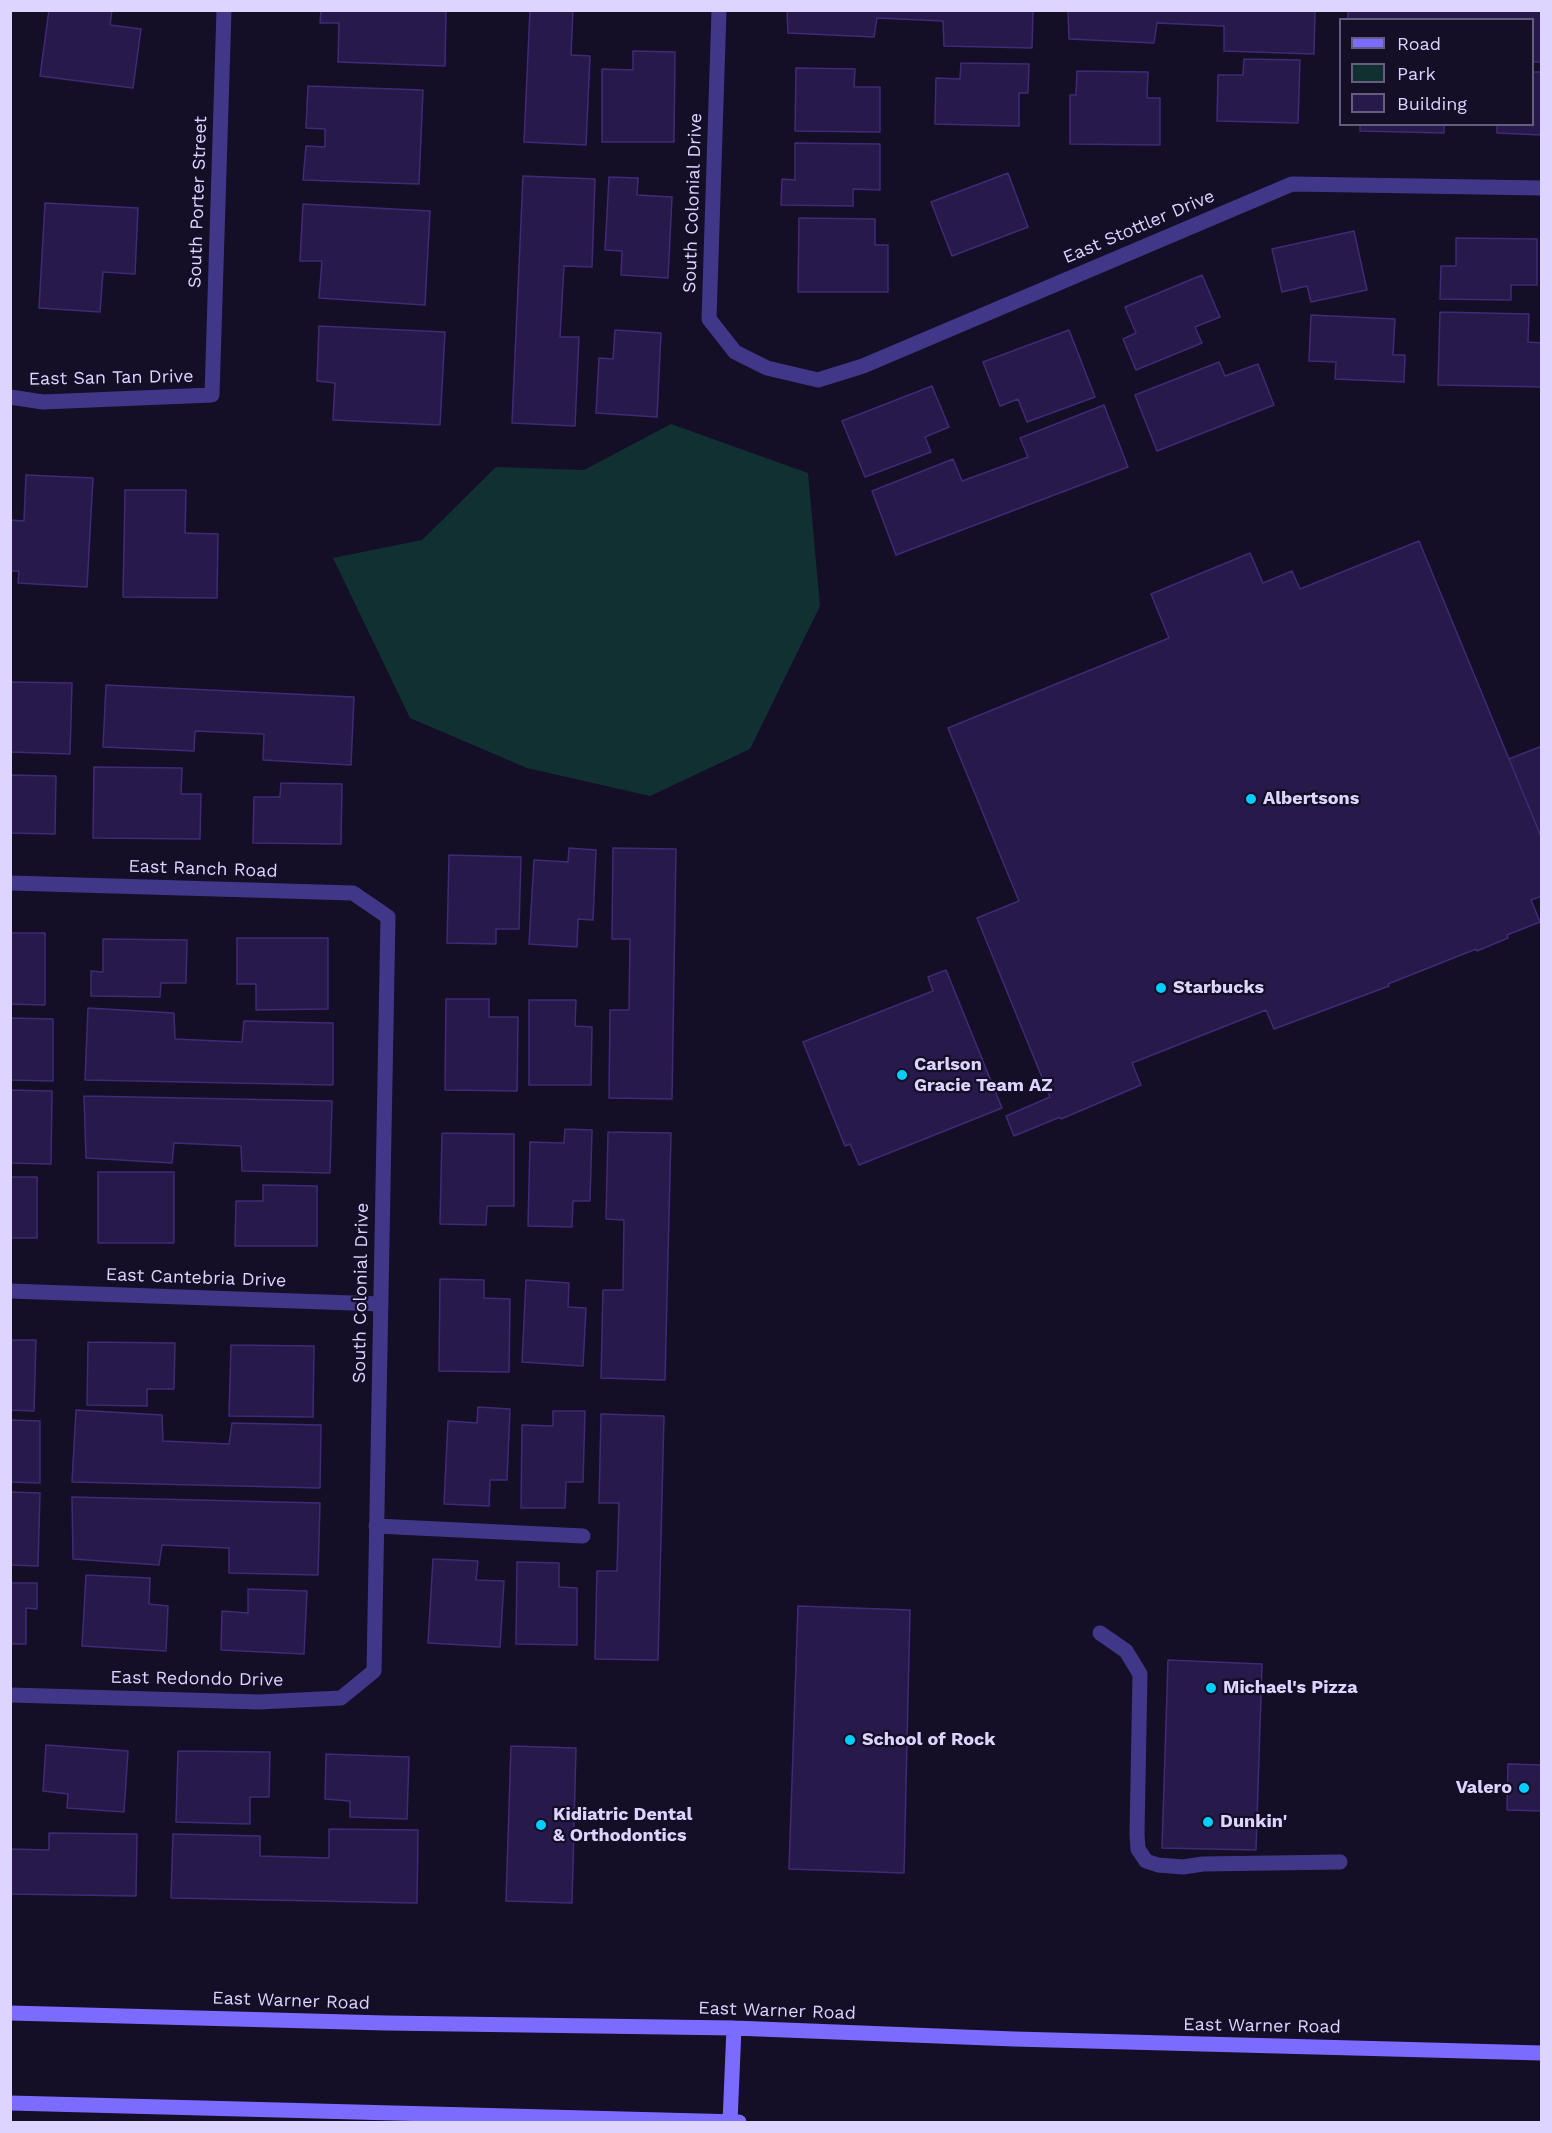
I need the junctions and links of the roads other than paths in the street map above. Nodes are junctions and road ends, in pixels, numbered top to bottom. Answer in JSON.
{"nodes":[{"id":1,"x":224,"y":10,"type":"edge"},
{"id":2,"x":720,"y":10,"type":"edge"},
{"id":3,"x":1542,"y":189,"type":"edge"},
{"id":4,"x":766,"y":368,"type":"joint"},
{"id":5,"x":212,"y":395,"type":"joint"},
{"id":6,"x":10,"y":397,"type":"edge"},
{"id":7,"x":10,"y":883,"type":"edge"},
{"id":8,"x":388,"y":917,"type":"joint"},
{"id":9,"x":10,"y":1291,"type":"edge"},
{"id":10,"x":381,"y":1304,"type":"junction"},
{"id":11,"x":376,"y":1526,"type":"junction"},
{"id":12,"x":583,"y":1536,"type":"dead end"},
{"id":13,"x":1100,"y":1633,"type":"dead end"},
{"id":14,"x":374,"y":1671,"type":"joint"},
{"id":15,"x":10,"y":1695,"type":"edge"},
{"id":16,"x":1340,"y":1862,"type":"dead end"},
{"id":17,"x":10,"y":2013,"type":"edge"},
{"id":18,"x":734,"y":2028,"type":"junction"},
{"id":19,"x":1542,"y":2053,"type":"edge"},
{"id":20,"x":10,"y":2103,"type":"edge"},
{"id":21,"x":730,"y":2122,"type":"edge"},
{"id":22,"x":739,"y":2122,"type":"edge"}],
"edges":[{"from":1,"to":5,"type":"street","name":"South Porter Street"},
{"from":2,"to":4,"type":"street","name":"South Colonial Drive"},
{"from":3,"to":4,"type":"street","name":"East Stottler Drive"},
{"from":5,"to":6,"type":"street","name":"East San Tan Drive"},
{"from":7,"to":8,"type":"street","name":"East Ranch Road"},
{"from":8,"to":10,"type":"street","name":"South Colonial Drive"},
{"from":9,"to":10,"type":"street","name":"East Cantebria Drive"},
{"from":10,"to":11,"type":"street","name":"South Colonial Drive"},
{"from":11,"to":12,"type":"street"},
{"from":11,"to":14,"type":"street","name":"South Colonial Drive"},
{"from":13,"to":16,"type":"street"},
{"from":14,"to":15,"type":"street","name":"East Redondo Drive"},
{"from":17,"to":18,"type":"main road","name":"East Warner Road"},
{"from":18,"to":19,"type":"main road","name":"East Warner Road"},
{"from":18,"to":21,"type":"main road"},
{"from":20,"to":21,"type":"main road"},
{"from":21,"to":22,"type":"main road"}]}
